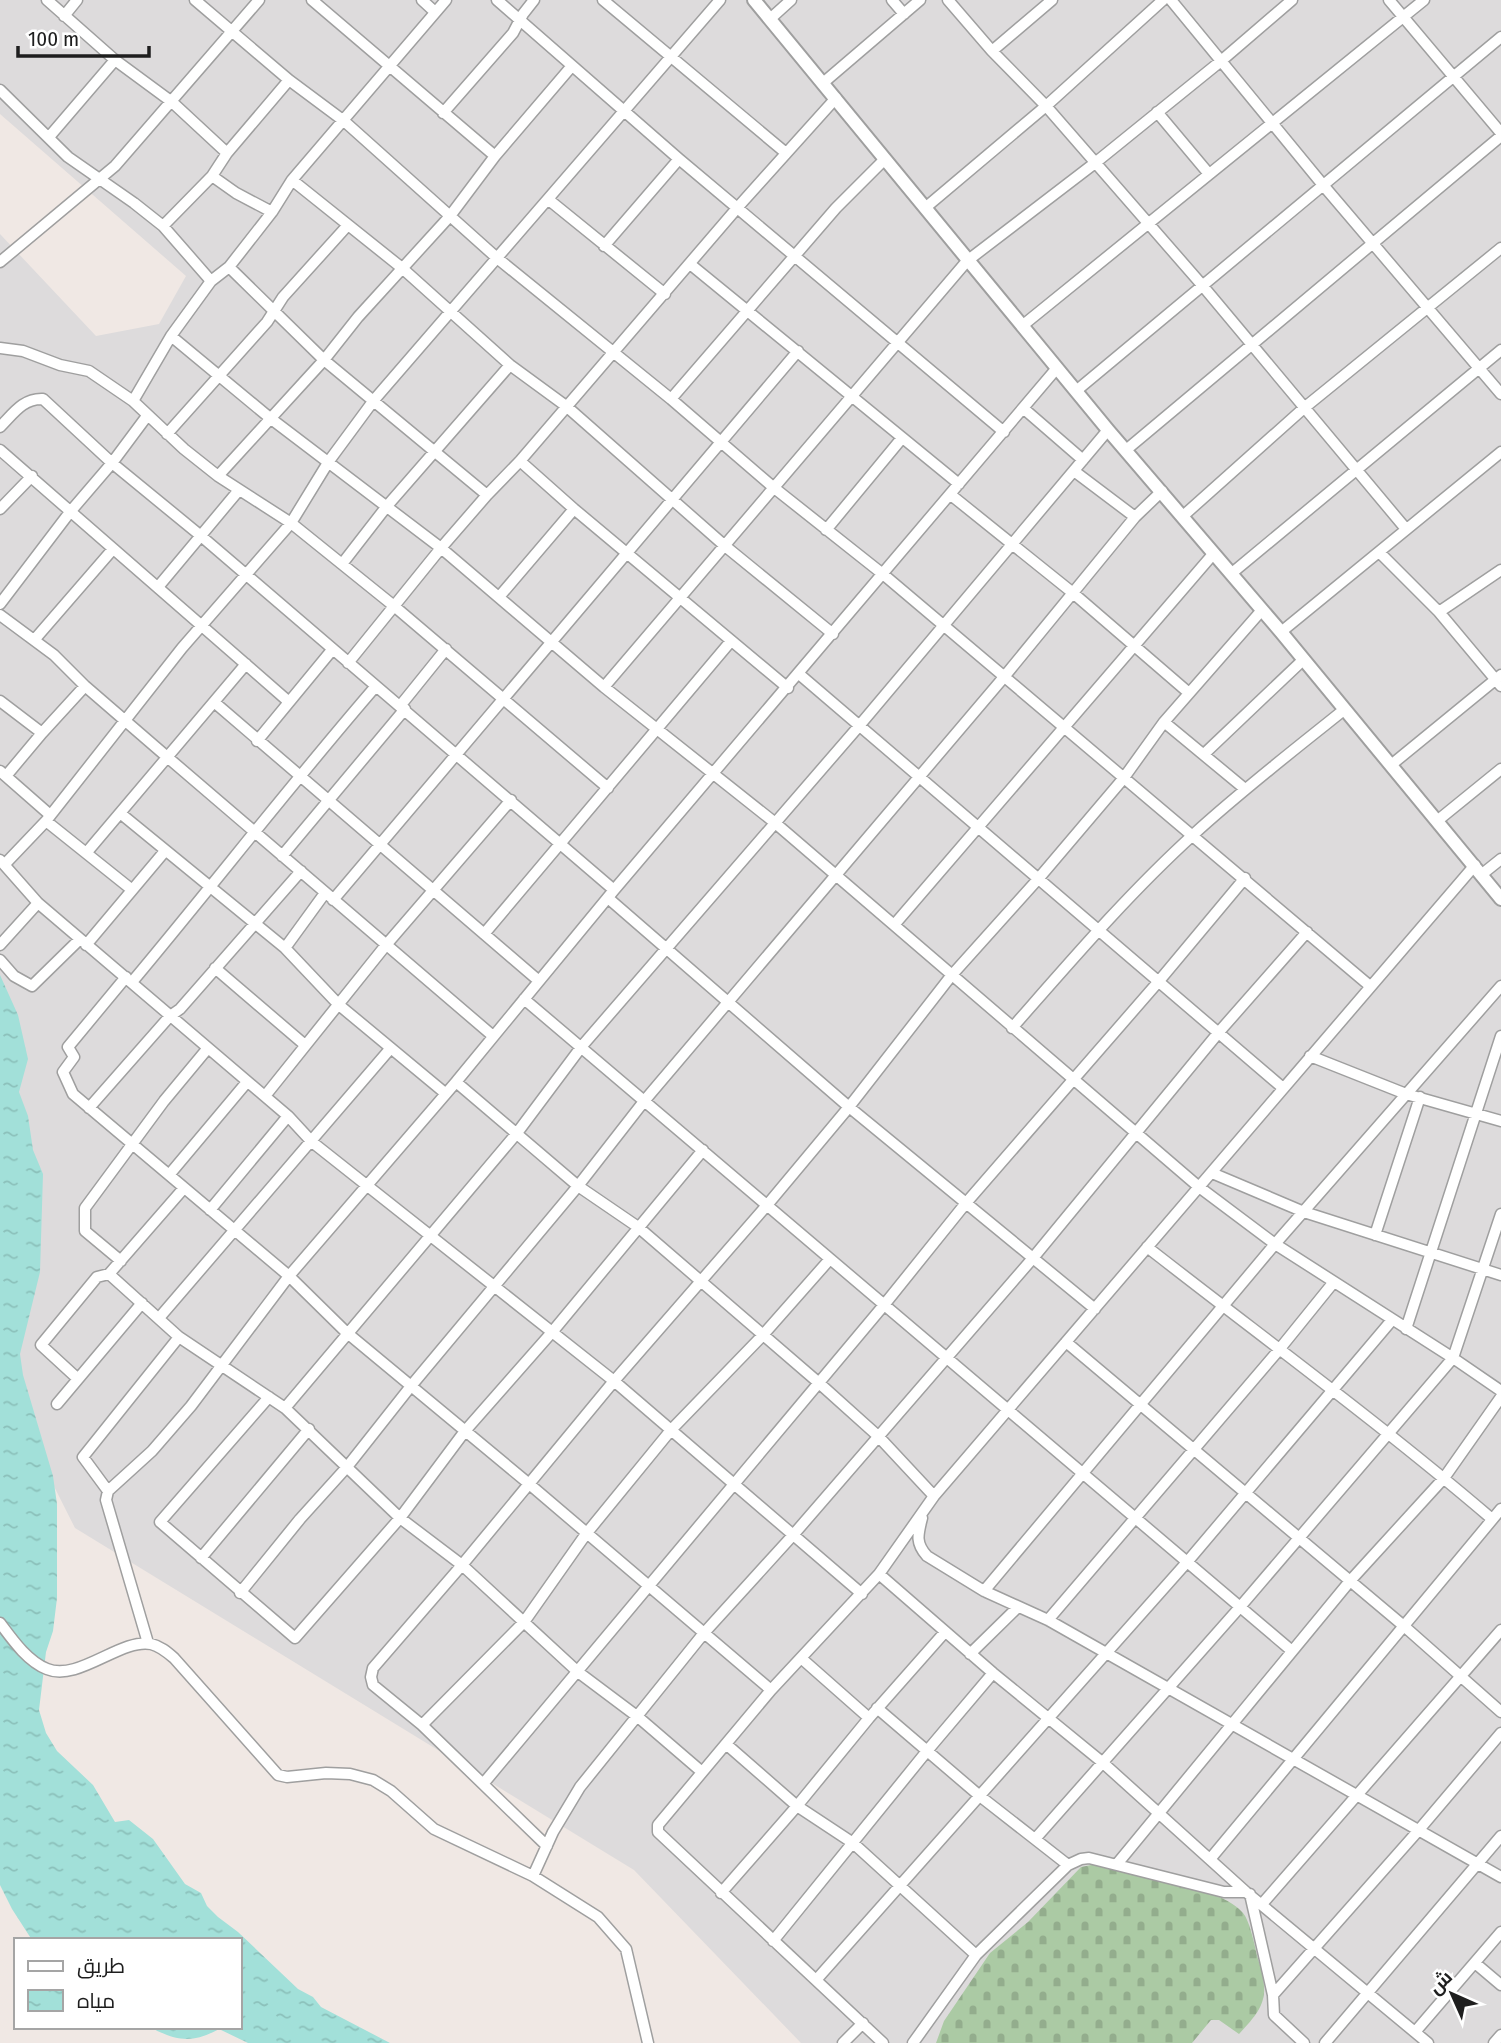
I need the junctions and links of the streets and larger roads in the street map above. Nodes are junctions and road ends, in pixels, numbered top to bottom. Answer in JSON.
{"nodes":[{"id":1,"x":47,"y":0,"type":"edge"},
{"id":2,"x":77,"y":0,"type":"edge"},
{"id":3,"x":195,"y":0,"type":"edge"},
{"id":4,"x":259,"y":0,"type":"edge"},
{"id":5,"x":312,"y":0,"type":"edge"},
{"id":6,"x":422,"y":0,"type":"edge"},
{"id":7,"x":446,"y":0,"type":"edge"},
{"id":8,"x":497,"y":0,"type":"edge"},
{"id":9,"x":534,"y":0,"type":"edge"},
{"id":10,"x":603,"y":0,"type":"edge"},
{"id":11,"x":720,"y":0,"type":"edge"},
{"id":12,"x":754,"y":0,"type":"edge"},
{"id":13,"x":791,"y":0,"type":"edge"},
{"id":14,"x":892,"y":0,"type":"edge"},
{"id":15,"x":920,"y":0,"type":"edge"},
{"id":16,"x":948,"y":0,"type":"edge"},
{"id":17,"x":1052,"y":0,"type":"edge"},
{"id":18,"x":1163,"y":0,"type":"edge"},
{"id":19,"x":1171,"y":0,"type":"edge"},
{"id":20,"x":1292,"y":0,"type":"edge"},
{"id":21,"x":1389,"y":0,"type":"edge"},
{"id":22,"x":1424,"y":0,"type":"edge"},
{"id":23,"x":435,"y":12,"type":"junction"},
{"id":24,"x":904,"y":14,"type":"junction"},
{"id":25,"x":64,"y":16,"type":"junction"},
{"id":26,"x":1404,"y":18,"type":"junction"},
{"id":27,"x":770,"y":19,"type":"junction"},
{"id":28,"x":519,"y":20,"type":"junction"},
{"id":29,"x":233,"y":31,"type":"junction"},
{"id":30,"x":1501,"y":37,"type":"edge"},
{"id":31,"x":992,"y":51,"type":"junction"},
{"id":32,"x":670,"y":56,"type":"junction"},
{"id":33,"x":115,"y":61,"type":"junction"},
{"id":34,"x":1221,"y":61,"type":"junction"},
{"id":35,"x":389,"y":67,"type":"junction"},
{"id":36,"x":571,"y":67,"type":"junction"},
{"id":37,"x":1453,"y":78,"type":"junction"},
{"id":38,"x":289,"y":80,"type":"junction"},
{"id":39,"x":823,"y":83,"type":"junction"},
{"id":40,"x":0,"y":90,"type":"edge"},
{"id":41,"x":836,"y":98,"type":"junction"},
{"id":42,"x":172,"y":102,"type":"junction"},
{"id":43,"x":1046,"y":106,"type":"junction"},
{"id":44,"x":625,"y":111,"type":"junction"},
{"id":45,"x":1157,"y":112,"type":"junction"},
{"id":46,"x":443,"y":113,"type":"junction"},
{"id":47,"x":344,"y":121,"type":"junction"},
{"id":48,"x":1273,"y":123,"type":"junction"},
{"id":49,"x":1501,"y":135,"type":"edge"},
{"id":50,"x":49,"y":137,"type":"junction"},
{"id":51,"x":227,"y":153,"type":"junction"},
{"id":52,"x":786,"y":153,"type":"junction"},
{"id":53,"x":495,"y":156,"type":"junction"},
{"id":54,"x":679,"y":159,"type":"junction"},
{"id":55,"x":885,"y":159,"type":"junction"},
{"id":56,"x":1095,"y":163,"type":"junction"},
{"id":57,"x":1209,"y":174,"type":"junction"},
{"id":58,"x":212,"y":176,"type":"junction"},
{"id":59,"x":101,"y":179,"type":"junction"},
{"id":60,"x":292,"y":180,"type":"junction"},
{"id":61,"x":1323,"y":185,"type":"junction"},
{"id":62,"x":549,"y":200,"type":"junction"},
{"id":63,"x":738,"y":207,"type":"junction"},
{"id":64,"x":926,"y":208,"type":"junction"},
{"id":65,"x":272,"y":212,"type":"junction"},
{"id":66,"x":450,"y":216,"type":"junction"},
{"id":67,"x":1148,"y":223,"type":"junction"},
{"id":68,"x":348,"y":225,"type":"junction"},
{"id":69,"x":163,"y":226,"type":"junction"},
{"id":70,"x":1373,"y":242,"type":"junction"},
{"id":71,"x":604,"y":246,"type":"junction"},
{"id":72,"x":1501,"y":248,"type":"edge"},
{"id":73,"x":795,"y":255,"type":"junction"},
{"id":74,"x":497,"y":258,"type":"junction"},
{"id":75,"x":967,"y":261,"type":"junction"},
{"id":76,"x":0,"y":262,"type":"edge"},
{"id":77,"x":690,"y":264,"type":"junction"},
{"id":78,"x":229,"y":267,"type":"junction"},
{"id":79,"x":402,"y":268,"type":"junction"},
{"id":80,"x":211,"y":281,"type":"junction"},
{"id":81,"x":1202,"y":285,"type":"junction"},
{"id":82,"x":664,"y":294,"type":"junction"},
{"id":83,"x":1427,"y":307,"type":"junction"},
{"id":84,"x":450,"y":310,"type":"junction"},
{"id":85,"x":273,"y":311,"type":"junction"},
{"id":86,"x":746,"y":311,"type":"junction"},
{"id":87,"x":1021,"y":326,"type":"junction"},
{"id":88,"x":171,"y":337,"type":"junction"},
{"id":89,"x":897,"y":343,"type":"junction"},
{"id":90,"x":1252,"y":345,"type":"junction"},
{"id":91,"x":0,"y":348,"type":"edge"},
{"id":92,"x":1501,"y":350,"type":"edge"},
{"id":93,"x":799,"y":351,"type":"junction"},
{"id":94,"x":614,"y":352,"type":"junction"},
{"id":95,"x":324,"y":360,"type":"junction"},
{"id":96,"x":509,"y":365,"type":"junction"},
{"id":97,"x":1057,"y":368,"type":"junction"},
{"id":98,"x":1479,"y":368,"type":"junction"},
{"id":99,"x":218,"y":376,"type":"junction"},
{"id":100,"x":1076,"y":390,"type":"junction"},
{"id":101,"x":1501,"y":394,"type":"edge"},
{"id":102,"x":852,"y":396,"type":"junction"},
{"id":103,"x":671,"y":399,"type":"junction"},
{"id":104,"x":374,"y":400,"type":"junction"},
{"id":105,"x":133,"y":401,"type":"junction"},
{"id":106,"x":566,"y":406,"type":"junction"},
{"id":107,"x":1023,"y":408,"type":"junction"},
{"id":108,"x":1304,"y":408,"type":"junction"},
{"id":109,"x":147,"y":416,"type":"junction"},
{"id":110,"x":270,"y":418,"type":"junction"},
{"id":111,"x":0,"y":427,"type":"edge"},
{"id":112,"x":1108,"y":430,"type":"junction"},
{"id":113,"x":1004,"y":432,"type":"junction"},
{"id":114,"x":167,"y":434,"type":"junction"},
{"id":115,"x":902,"y":438,"type":"junction"},
{"id":116,"x":720,"y":442,"type":"junction"},
{"id":117,"x":0,"y":450,"type":"edge"},
{"id":118,"x":1126,"y":450,"type":"junction"},
{"id":119,"x":435,"y":451,"type":"junction"},
{"id":120,"x":1501,"y":452,"type":"edge"},
{"id":121,"x":1083,"y":460,"type":"junction"},
{"id":122,"x":329,"y":461,"type":"junction"},
{"id":123,"x":520,"y":461,"type":"junction"},
{"id":124,"x":112,"y":463,"type":"junction"},
{"id":125,"x":1356,"y":470,"type":"junction"},
{"id":126,"x":1074,"y":471,"type":"junction"},
{"id":127,"x":32,"y":476,"type":"junction"},
{"id":128,"x":218,"y":476,"type":"junction"},
{"id":129,"x":959,"y":484,"type":"junction"},
{"id":130,"x":773,"y":487,"type":"junction"},
{"id":131,"x":239,"y":490,"type":"junction"},
{"id":132,"x":1161,"y":491,"type":"junction"},
{"id":133,"x":487,"y":495,"type":"junction"},
{"id":134,"x":951,"y":495,"type":"junction"},
{"id":135,"x":673,"y":501,"type":"junction"},
{"id":136,"x":387,"y":506,"type":"junction"},
{"id":137,"x":0,"y":509,"type":"edge"},
{"id":138,"x":574,"y":509,"type":"junction"},
{"id":139,"x":70,"y":512,"type":"junction"},
{"id":140,"x":1183,"y":516,"type":"junction"},
{"id":141,"x":1135,"y":517,"type":"junction"},
{"id":142,"x":291,"y":523,"type":"junction"},
{"id":143,"x":1406,"y":529,"type":"junction"},
{"id":144,"x":826,"y":530,"type":"junction"},
{"id":145,"x":201,"y":536,"type":"junction"},
{"id":146,"x":1012,"y":543,"type":"junction"},
{"id":147,"x":726,"y":546,"type":"junction"},
{"id":148,"x":441,"y":548,"type":"junction"},
{"id":149,"x":113,"y":549,"type":"junction"},
{"id":150,"x":1214,"y":553,"type":"junction"},
{"id":151,"x":1380,"y":553,"type":"junction"},
{"id":152,"x":628,"y":554,"type":"junction"},
{"id":153,"x":342,"y":564,"type":"junction"},
{"id":154,"x":1501,"y":570,"type":"edge"},
{"id":155,"x":1231,"y":573,"type":"junction"},
{"id":156,"x":246,"y":575,"type":"junction"},
{"id":157,"x":884,"y":575,"type":"junction"},
{"id":158,"x":158,"y":587,"type":"junction"},
{"id":159,"x":1073,"y":593,"type":"junction"},
{"id":160,"x":499,"y":597,"type":"junction"},
{"id":161,"x":681,"y":599,"type":"junction"},
{"id":162,"x":0,"y":604,"type":"edge"},
{"id":163,"x":394,"y":606,"type":"junction"},
{"id":164,"x":1262,"y":610,"type":"junction"},
{"id":165,"x":1439,"y":612,"type":"junction"},
{"id":166,"x":0,"y":615,"type":"edge"},
{"id":167,"x":202,"y":625,"type":"junction"},
{"id":168,"x":943,"y":625,"type":"junction"},
{"id":169,"x":1281,"y":632,"type":"junction"},
{"id":170,"x":833,"y":634,"type":"junction"},
{"id":171,"x":35,"y":639,"type":"junction"},
{"id":172,"x":731,"y":641,"type":"junction"},
{"id":173,"x":552,"y":642,"type":"junction"},
{"id":174,"x":1134,"y":645,"type":"junction"},
{"id":175,"x":446,"y":649,"type":"junction"},
{"id":176,"x":332,"y":650,"type":"junction"},
{"id":177,"x":1304,"y":659,"type":"junction"},
{"id":178,"x":348,"y":663,"type":"junction"},
{"id":179,"x":246,"y":664,"type":"junction"},
{"id":180,"x":799,"y":674,"type":"junction"},
{"id":181,"x":1004,"y":677,"type":"junction"},
{"id":182,"x":1499,"y":680,"type":"edge"},
{"id":183,"x":85,"y":686,"type":"junction"},
{"id":184,"x":376,"y":686,"type":"junction"},
{"id":185,"x":604,"y":687,"type":"junction"},
{"id":186,"x":788,"y":688,"type":"junction"},
{"id":187,"x":1189,"y":693,"type":"junction"},
{"id":188,"x":503,"y":698,"type":"junction"},
{"id":189,"x":0,"y":701,"type":"edge"},
{"id":190,"x":214,"y":702,"type":"junction"},
{"id":191,"x":289,"y":702,"type":"junction"},
{"id":192,"x":402,"y":707,"type":"junction"},
{"id":193,"x":1345,"y":709,"type":"junction"},
{"id":194,"x":123,"y":719,"type":"junction"},
{"id":195,"x":1164,"y":722,"type":"junction"},
{"id":196,"x":859,"y":726,"type":"junction"},
{"id":197,"x":1064,"y":727,"type":"junction"},
{"id":198,"x":657,"y":729,"type":"junction"},
{"id":199,"x":42,"y":733,"type":"junction"},
{"id":200,"x":257,"y":741,"type":"junction"},
{"id":201,"x":458,"y":754,"type":"junction"},
{"id":202,"x":1204,"y":754,"type":"junction"},
{"id":203,"x":166,"y":756,"type":"junction"},
{"id":204,"x":1391,"y":765,"type":"junction"},
{"id":205,"x":1501,"y":769,"type":"edge"},
{"id":206,"x":3,"y":774,"type":"edge"},
{"id":207,"x":714,"y":774,"type":"junction"},
{"id":208,"x":299,"y":776,"type":"junction"},
{"id":209,"x":918,"y":776,"type":"junction"},
{"id":210,"x":1123,"y":779,"type":"junction"},
{"id":211,"x":608,"y":788,"type":"junction"},
{"id":212,"x":1245,"y":789,"type":"junction"},
{"id":213,"x":511,"y":800,"type":"junction"},
{"id":214,"x":328,"y":801,"type":"junction"},
{"id":215,"x":120,"y":813,"type":"junction"},
{"id":216,"x":47,"y":817,"type":"junction"},
{"id":217,"x":1437,"y":821,"type":"junction"},
{"id":218,"x":774,"y":822,"type":"junction"},
{"id":219,"x":979,"y":828,"type":"junction"},
{"id":220,"x":254,"y":833,"type":"junction"},
{"id":221,"x":1192,"y":836,"type":"junction"},
{"id":222,"x":560,"y":844,"type":"junction"},
{"id":223,"x":381,"y":845,"type":"junction"},
{"id":224,"x":164,"y":851,"type":"junction"},
{"id":225,"x":87,"y":852,"type":"junction"},
{"id":226,"x":282,"y":856,"type":"junction"},
{"id":227,"x":1501,"y":859,"type":"edge"},
{"id":228,"x":2,"y":862,"type":"edge"},
{"id":229,"x":1478,"y":870,"type":"junction"},
{"id":230,"x":300,"y":871,"type":"junction"},
{"id":231,"x":835,"y":876,"type":"junction"},
{"id":232,"x":1039,"y":878,"type":"junction"},
{"id":233,"x":1245,"y":878,"type":"junction"},
{"id":234,"x":212,"y":887,"type":"junction"},
{"id":235,"x":131,"y":889,"type":"junction"},
{"id":236,"x":432,"y":890,"type":"junction"},
{"id":237,"x":611,"y":894,"type":"junction"},
{"id":238,"x":329,"y":896,"type":"junction"},
{"id":239,"x":1501,"y":899,"type":"edge"},
{"id":240,"x":38,"y":903,"type":"junction"},
{"id":241,"x":255,"y":923,"type":"junction"},
{"id":242,"x":894,"y":925,"type":"junction"},
{"id":243,"x":1098,"y":930,"type":"junction"},
{"id":244,"x":1307,"y":932,"type":"junction"},
{"id":245,"x":484,"y":934,"type":"junction"},
{"id":246,"x":83,"y":942,"type":"junction"},
{"id":247,"x":0,"y":945,"type":"edge"},
{"id":248,"x":386,"y":945,"type":"junction"},
{"id":249,"x":285,"y":947,"type":"junction"},
{"id":250,"x":667,"y":948,"type":"junction"},
{"id":251,"x":0,"y":960,"type":"edge"},
{"id":252,"x":215,"y":968,"type":"junction"},
{"id":253,"x":951,"y":976,"type":"junction"},
{"id":254,"x":129,"y":980,"type":"junction"},
{"id":255,"x":539,"y":981,"type":"junction"},
{"id":256,"x":1159,"y":981,"type":"junction"},
{"id":257,"x":1370,"y":986,"type":"junction"},
{"id":258,"x":1501,"y":986,"type":"edge"},
{"id":259,"x":524,"y":999,"type":"junction"},
{"id":260,"x":729,"y":1002,"type":"junction"},
{"id":261,"x":339,"y":1005,"type":"junction"},
{"id":262,"x":170,"y":1016,"type":"junction"},
{"id":263,"x":1012,"y":1028,"type":"junction"},
{"id":264,"x":1219,"y":1032,"type":"junction"},
{"id":265,"x":493,"y":1036,"type":"junction"},
{"id":266,"x":1501,"y":1036,"type":"edge"},
{"id":267,"x":305,"y":1045,"type":"junction"},
{"id":268,"x":582,"y":1046,"type":"junction"},
{"id":269,"x":208,"y":1048,"type":"junction"},
{"id":270,"x":390,"y":1049,"type":"junction"},
{"id":271,"x":1310,"y":1056,"type":"junction"},
{"id":272,"x":1073,"y":1080,"type":"junction"},
{"id":273,"x":247,"y":1082,"type":"junction"},
{"id":274,"x":456,"y":1082,"type":"junction"},
{"id":275,"x":1283,"y":1088,"type":"junction"},
{"id":276,"x":445,"y":1093,"type":"junction"},
{"id":277,"x":1406,"y":1094,"type":"junction"},
{"id":278,"x":265,"y":1096,"type":"junction"},
{"id":279,"x":1420,"y":1097,"type":"junction"},
{"id":280,"x":645,"y":1100,"type":"junction"},
{"id":281,"x":849,"y":1107,"type":"junction"},
{"id":282,"x":89,"y":1108,"type":"junction"},
{"id":283,"x":1475,"y":1114,"type":"junction"},
{"id":284,"x":288,"y":1116,"type":"junction"},
{"id":285,"x":1501,"y":1121,"type":"edge"},
{"id":286,"x":517,"y":1133,"type":"junction"},
{"id":287,"x":1136,"y":1134,"type":"junction"},
{"id":288,"x":312,"y":1142,"type":"junction"},
{"id":289,"x":131,"y":1144,"type":"junction"},
{"id":290,"x":703,"y":1150,"type":"junction"},
{"id":291,"x":1212,"y":1173,"type":"junction"},
{"id":292,"x":169,"y":1175,"type":"junction"},
{"id":293,"x":369,"y":1185,"type":"junction"},
{"id":294,"x":578,"y":1186,"type":"junction"},
{"id":295,"x":1199,"y":1187,"type":"junction"},
{"id":296,"x":184,"y":1188,"type":"junction"},
{"id":297,"x":966,"y":1203,"type":"junction"},
{"id":298,"x":768,"y":1204,"type":"junction"},
{"id":299,"x":210,"y":1210,"type":"junction"},
{"id":300,"x":1304,"y":1212,"type":"junction"},
{"id":301,"x":1501,"y":1214,"type":"edge"},
{"id":302,"x":638,"y":1227,"type":"junction"},
{"id":303,"x":236,"y":1230,"type":"junction"},
{"id":304,"x":432,"y":1235,"type":"junction"},
{"id":305,"x":1375,"y":1235,"type":"junction"},
{"id":306,"x":1275,"y":1244,"type":"junction"},
{"id":307,"x":1147,"y":1247,"type":"junction"},
{"id":308,"x":1430,"y":1253,"type":"junction"},
{"id":309,"x":1032,"y":1258,"type":"junction"},
{"id":310,"x":830,"y":1259,"type":"junction"},
{"id":311,"x":121,"y":1261,"type":"junction"},
{"id":312,"x":1483,"y":1269,"type":"junction"},
{"id":313,"x":109,"y":1274,"type":"junction"},
{"id":314,"x":1501,"y":1275,"type":"edge"},
{"id":315,"x":289,"y":1276,"type":"junction"},
{"id":316,"x":701,"y":1281,"type":"junction"},
{"id":317,"x":1333,"y":1283,"type":"junction"},
{"id":318,"x":493,"y":1285,"type":"junction"},
{"id":319,"x":142,"y":1303,"type":"junction"},
{"id":320,"x":884,"y":1305,"type":"junction"},
{"id":321,"x":1224,"y":1307,"type":"junction"},
{"id":322,"x":1094,"y":1309,"type":"junction"},
{"id":323,"x":159,"y":1318,"type":"junction"},
{"id":324,"x":1392,"y":1320,"type":"junction"},
{"id":325,"x":1406,"y":1329,"type":"junction"},
{"id":326,"x":553,"y":1331,"type":"junction"},
{"id":327,"x":346,"y":1332,"type":"junction"},
{"id":328,"x":763,"y":1335,"type":"junction"},
{"id":329,"x":179,"y":1337,"type":"junction"},
{"id":330,"x":1066,"y":1342,"type":"junction"},
{"id":331,"x":1278,"y":1351,"type":"junction"},
{"id":332,"x":1453,"y":1357,"type":"junction"},
{"id":333,"x":946,"y":1358,"type":"junction"},
{"id":334,"x":223,"y":1364,"type":"junction"},
{"id":335,"x":78,"y":1379,"type":"junction"},
{"id":336,"x":614,"y":1381,"type":"junction"},
{"id":337,"x":819,"y":1383,"type":"junction"},
{"id":338,"x":411,"y":1386,"type":"junction"},
{"id":339,"x":1501,"y":1391,"type":"edge"},
{"id":340,"x":1333,"y":1392,"type":"junction"},
{"id":341,"x":269,"y":1397,"type":"junction"},
{"id":342,"x":1501,"y":1397,"type":"edge"},
{"id":343,"x":57,"y":1404,"type":"dead end"},
{"id":344,"x":1142,"y":1404,"type":"junction"},
{"id":345,"x":285,"y":1408,"type":"junction"},
{"id":346,"x":1010,"y":1410,"type":"junction"},
{"id":347,"x":309,"y":1429,"type":"junction"},
{"id":348,"x":671,"y":1430,"type":"junction"},
{"id":349,"x":465,"y":1431,"type":"junction"},
{"id":350,"x":1390,"y":1434,"type":"junction"},
{"id":351,"x":878,"y":1436,"type":"junction"},
{"id":352,"x":1194,"y":1449,"type":"junction"},
{"id":353,"x":347,"y":1467,"type":"junction"},
{"id":354,"x":1083,"y":1473,"type":"junction"},
{"id":355,"x":1444,"y":1478,"type":"junction"},
{"id":356,"x":528,"y":1483,"type":"junction"},
{"id":357,"x":736,"y":1484,"type":"junction"},
{"id":358,"x":108,"y":1491,"type":"junction"},
{"id":359,"x":1245,"y":1492,"type":"junction"},
{"id":360,"x":934,"y":1496,"type":"junction"},
{"id":361,"x":1501,"y":1509,"type":"edge"},
{"id":362,"x":924,"y":1512,"type":"junction"},
{"id":363,"x":400,"y":1518,"type":"junction"},
{"id":364,"x":1136,"y":1518,"type":"junction"},
{"id":365,"x":1492,"y":1519,"type":"junction"},
{"id":366,"x":586,"y":1534,"type":"junction"},
{"id":367,"x":794,"y":1534,"type":"junction"},
{"id":368,"x":1298,"y":1539,"type":"junction"},
{"id":369,"x":201,"y":1558,"type":"junction"},
{"id":370,"x":1188,"y":1561,"type":"junction"},
{"id":371,"x":462,"y":1565,"type":"junction"},
{"id":372,"x":879,"y":1574,"type":"junction"},
{"id":373,"x":1350,"y":1581,"type":"junction"},
{"id":374,"x":648,"y":1586,"type":"junction"},
{"id":375,"x":984,"y":1591,"type":"junction"},
{"id":376,"x":240,"y":1593,"type":"junction"},
{"id":377,"x":862,"y":1594,"type":"junction"},
{"id":378,"x":1240,"y":1606,"type":"junction"},
{"id":379,"x":1017,"y":1608,"type":"junction"},
{"id":380,"x":1048,"y":1619,"type":"junction"},
{"id":381,"x":524,"y":1622,"type":"junction"},
{"id":382,"x":0,"y":1623,"type":"edge"},
{"id":383,"x":1405,"y":1627,"type":"junction"},
{"id":384,"x":1501,"y":1630,"type":"edge"},
{"id":385,"x":945,"y":1632,"type":"junction"},
{"id":386,"x":704,"y":1633,"type":"junction"},
{"id":387,"x":148,"y":1643,"type":"junction"},
{"id":388,"x":1292,"y":1651,"type":"junction"},
{"id":389,"x":1105,"y":1653,"type":"junction"},
{"id":390,"x":970,"y":1654,"type":"junction"},
{"id":391,"x":802,"y":1658,"type":"junction"},
{"id":392,"x":578,"y":1672,"type":"junction"},
{"id":393,"x":993,"y":1673,"type":"junction"},
{"id":394,"x":1461,"y":1676,"type":"junction"},
{"id":395,"x":1169,"y":1688,"type":"junction"},
{"id":396,"x":771,"y":1690,"type":"junction"},
{"id":397,"x":877,"y":1708,"type":"junction"},
{"id":398,"x":1501,"y":1713,"type":"edge"},
{"id":399,"x":638,"y":1717,"type":"junction"},
{"id":400,"x":1049,"y":1717,"type":"junction"},
{"id":401,"x":869,"y":1718,"type":"junction"},
{"id":402,"x":1232,"y":1724,"type":"junction"},
{"id":403,"x":422,"y":1725,"type":"junction"},
{"id":404,"x":1501,"y":1733,"type":"edge"},
{"id":405,"x":726,"y":1744,"type":"junction"},
{"id":406,"x":927,"y":1751,"type":"junction"},
{"id":407,"x":1293,"y":1759,"type":"junction"},
{"id":408,"x":1102,"y":1762,"type":"junction"},
{"id":409,"x":702,"y":1772,"type":"junction"},
{"id":410,"x":483,"y":1784,"type":"junction"},
{"id":411,"x":1355,"y":1795,"type":"junction"},
{"id":412,"x":981,"y":1797,"type":"junction"},
{"id":413,"x":797,"y":1806,"type":"junction"},
{"id":414,"x":1159,"y":1815,"type":"junction"},
{"id":415,"x":1418,"y":1832,"type":"junction"},
{"id":416,"x":1501,"y":1836,"type":"edge"},
{"id":417,"x":1035,"y":1839,"type":"junction"},
{"id":418,"x":853,"y":1843,"type":"junction"},
{"id":419,"x":547,"y":1846,"type":"junction"},
{"id":420,"x":1211,"y":1858,"type":"junction"},
{"id":421,"x":1117,"y":1864,"type":"junction"},
{"id":422,"x":1476,"y":1864,"type":"junction"},
{"id":423,"x":1068,"y":1866,"type":"junction"},
{"id":424,"x":533,"y":1876,"type":"junction"},
{"id":425,"x":1501,"y":1877,"type":"edge"},
{"id":426,"x":899,"y":1886,"type":"junction"},
{"id":427,"x":721,"y":1893,"type":"junction"},
{"id":428,"x":1248,"y":1893,"type":"junction"},
{"id":429,"x":1262,"y":1904,"type":"junction"},
{"id":430,"x":1501,"y":1932,"type":"edge"},
{"id":431,"x":773,"y":1941,"type":"junction"},
{"id":432,"x":1316,"y":1948,"type":"junction"},
{"id":433,"x":975,"y":1955,"type":"junction"},
{"id":434,"x":1475,"y":1962,"type":"junction"},
{"id":435,"x":817,"y":1979,"type":"junction"},
{"id":436,"x":1501,"y":1985,"type":"edge"},
{"id":437,"x":1366,"y":1992,"type":"junction"},
{"id":438,"x":1273,"y":1995,"type":"junction"},
{"id":439,"x":863,"y":2023,"type":"junction"},
{"id":440,"x":1415,"y":2032,"type":"junction"},
{"id":441,"x":1501,"y":2035,"type":"edge"},
{"id":442,"x":648,"y":2043,"type":"edge"},
{"id":443,"x":843,"y":2043,"type":"edge"},
{"id":444,"x":883,"y":2043,"type":"edge"},
{"id":445,"x":913,"y":2043,"type":"edge"},
{"id":446,"x":1304,"y":2043,"type":"edge"},
{"id":447,"x":1325,"y":2043,"type":"edge"},
{"id":448,"x":1428,"y":2043,"type":"edge"},
{"id":449,"x":1494,"y":2043,"type":"edge"}],
"edges":[{"from":1,"to":25,"type":"street"},
{"from":2,"to":25,"type":"street"},
{"from":3,"to":29,"type":"street"},
{"from":4,"to":29,"type":"street"},
{"from":5,"to":35,"type":"street"},
{"from":6,"to":23,"type":"street"},
{"from":7,"to":23,"type":"street"},
{"from":8,"to":28,"type":"street"},
{"from":9,"to":28,"type":"street"},
{"from":10,"to":32,"type":"street"},
{"from":11,"to":32,"type":"street"},
{"from":12,"to":27,"type":"street"},
{"from":13,"to":27,"type":"street"},
{"from":14,"to":24,"type":"street"},
{"from":15,"to":24,"type":"street"},
{"from":16,"to":31,"type":"street"},
{"from":17,"to":31,"type":"street"},
{"from":18,"to":43,"type":"street"},
{"from":19,"to":34,"type":"street"},
{"from":20,"to":34,"type":"street"},
{"from":21,"to":26,"type":"street"},
{"from":22,"to":26,"type":"street"},
{"from":23,"to":35,"type":"street"},
{"from":24,"to":39,"type":"street"},
{"from":25,"to":33,"type":"street"},
{"from":26,"to":37,"type":"street"},
{"from":26,"to":48,"type":"street"},
{"from":27,"to":39,"type":"street"},
{"from":28,"to":36,"type":"street"},
{"from":28,"to":46,"type":"street"},
{"from":29,"to":38,"type":"street"},
{"from":29,"to":42,"type":"street"},
{"from":30,"to":37,"type":"street"},
{"from":31,"to":43,"type":"street"},
{"from":32,"to":44,"type":"street"},
{"from":32,"to":52,"type":"street"},
{"from":33,"to":42,"type":"street"},
{"from":33,"to":50,"type":"street"},
{"from":34,"to":45,"type":"street"},
{"from":34,"to":48,"type":"street"},
{"from":35,"to":46,"type":"street"},
{"from":35,"to":47,"type":"street"},
{"from":36,"to":44,"type":"street"},
{"from":36,"to":53,"type":"street"},
{"from":37,"to":49,"type":"street"},
{"from":37,"to":61,"type":"street"},
{"from":38,"to":47,"type":"street"},
{"from":38,"to":51,"type":"street"},
{"from":39,"to":41,"type":"street"},
{"from":40,"to":50,"type":"street"},
{"from":41,"to":52,"type":"street"},
{"from":41,"to":55,"type":"street"},
{"from":42,"to":51,"type":"street"},
{"from":42,"to":59,"type":"street"},
{"from":43,"to":56,"type":"street"},
{"from":43,"to":64,"type":"street"},
{"from":44,"to":54,"type":"street"},
{"from":44,"to":62,"type":"street"},
{"from":45,"to":56,"type":"street"},
{"from":45,"to":57,"type":"street"},
{"from":46,"to":53,"type":"street"},
{"from":47,"to":60,"type":"street"},
{"from":47,"to":66,"type":"street"},
{"from":48,"to":57,"type":"street"},
{"from":48,"to":61,"type":"street"},
{"from":49,"to":70,"type":"street"},
{"from":50,"to":59,"type":"street"},
{"from":51,"to":58,"type":"street"},
{"from":52,"to":63,"type":"street"},
{"from":53,"to":66,"type":"street"},
{"from":54,"to":63,"type":"street"},
{"from":54,"to":71,"type":"street"},
{"from":55,"to":64,"type":"street"},
{"from":55,"to":73,"type":"street"},
{"from":56,"to":67,"type":"street"},
{"from":56,"to":75,"type":"street"},
{"from":57,"to":67,"type":"street"},
{"from":58,"to":65,"type":"street"},
{"from":58,"to":69,"type":"street"},
{"from":59,"to":69,"type":"street"},
{"from":59,"to":76,"type":"street"},
{"from":60,"to":65,"type":"street"},
{"from":60,"to":68,"type":"street"},
{"from":61,"to":70,"type":"street"},
{"from":61,"to":81,"type":"street"},
{"from":62,"to":71,"type":"street"},
{"from":62,"to":74,"type":"street"},
{"from":63,"to":73,"type":"street"},
{"from":63,"to":77,"type":"street"},
{"from":64,"to":75,"type":"street"},
{"from":65,"to":78,"type":"street"},
{"from":66,"to":74,"type":"street"},
{"from":66,"to":79,"type":"street"},
{"from":67,"to":81,"type":"street"},
{"from":67,"to":87,"type":"street"},
{"from":68,"to":79,"type":"street"},
{"from":68,"to":85,"type":"street"},
{"from":69,"to":80,"type":"street"},
{"from":70,"to":83,"type":"street"},
{"from":70,"to":90,"type":"street"},
{"from":71,"to":82,"type":"street"},
{"from":72,"to":83,"type":"street"},
{"from":73,"to":86,"type":"street"},
{"from":73,"to":89,"type":"street"},
{"from":74,"to":84,"type":"street"},
{"from":74,"to":94,"type":"street"},
{"from":75,"to":87,"type":"street"},
{"from":75,"to":89,"type":"street"},
{"from":77,"to":82,"type":"street"},
{"from":77,"to":86,"type":"street"},
{"from":78,"to":80,"type":"street"},
{"from":78,"to":85,"type":"street"},
{"from":79,"to":84,"type":"street"},
{"from":79,"to":95,"type":"street"},
{"from":80,"to":88,"type":"street"},
{"from":81,"to":90,"type":"street"},
{"from":81,"to":100,"type":"street"},
{"from":82,"to":94,"type":"street"},
{"from":83,"to":98,"type":"street"},
{"from":83,"to":108,"type":"street"},
{"from":84,"to":96,"type":"street"},
{"from":84,"to":104,"type":"street"},
{"from":85,"to":95,"type":"street"},
{"from":85,"to":99,"type":"street"},
{"from":86,"to":93,"type":"street"},
{"from":86,"to":103,"type":"street"},
{"from":87,"to":97,"type":"street"},
{"from":88,"to":99,"type":"street"},
{"from":88,"to":105,"type":"street"},
{"from":89,"to":102,"type":"street"},
{"from":89,"to":113,"type":"street"},
{"from":90,"to":108,"type":"street"},
{"from":90,"to":118,"type":"street"},
{"from":91,"to":105,"type":"street"},
{"from":92,"to":98,"type":"street"},
{"from":93,"to":102,"type":"street"},
{"from":93,"to":116,"type":"street"},
{"from":94,"to":103,"type":"street"},
{"from":94,"to":106,"type":"street"},
{"from":95,"to":104,"type":"street"},
{"from":95,"to":110,"type":"street"},
{"from":96,"to":106,"type":"street"},
{"from":96,"to":119,"type":"street"},
{"from":97,"to":100,"type":"street"},
{"from":97,"to":107,"type":"street"},
{"from":98,"to":101,"type":"street"},
{"from":98,"to":125,"type":"street"},
{"from":99,"to":110,"type":"street"},
{"from":99,"to":114,"type":"street"},
{"from":100,"to":112,"type":"street"},
{"from":102,"to":115,"type":"street"},
{"from":102,"to":130,"type":"street"},
{"from":103,"to":116,"type":"street"},
{"from":104,"to":119,"type":"street"},
{"from":104,"to":122,"type":"street"},
{"from":105,"to":109,"type":"street"},
{"from":106,"to":123,"type":"street"},
{"from":106,"to":135,"type":"street"},
{"from":107,"to":113,"type":"street"},
{"from":107,"to":121,"type":"street"},
{"from":108,"to":125,"type":"street"},
{"from":108,"to":140,"type":"street"},
{"from":109,"to":114,"type":"street"},
{"from":109,"to":124,"type":"street"},
{"from":110,"to":122,"type":"street"},
{"from":110,"to":128,"type":"street"},
{"from":111,"to":124,"type":"street"},
{"from":112,"to":118,"type":"street"},
{"from":112,"to":121,"type":"street"},
{"from":113,"to":129,"type":"street"},
{"from":114,"to":128,"type":"street"},
{"from":115,"to":129,"type":"street"},
{"from":115,"to":144,"type":"street"},
{"from":116,"to":130,"type":"street"},
{"from":116,"to":135,"type":"street"},
{"from":117,"to":127,"type":"street"},
{"from":118,"to":132,"type":"street"},
{"from":119,"to":133,"type":"street"},
{"from":119,"to":136,"type":"street"},
{"from":120,"to":143,"type":"street"},
{"from":121,"to":126,"type":"street"},
{"from":122,"to":136,"type":"street"},
{"from":122,"to":142,"type":"street"},
{"from":123,"to":133,"type":"street"},
{"from":123,"to":138,"type":"street"},
{"from":124,"to":139,"type":"street"},
{"from":124,"to":145,"type":"street"},
{"from":125,"to":143,"type":"street"},
{"from":125,"to":155,"type":"street"},
{"from":126,"to":141,"type":"street"},
{"from":126,"to":146,"type":"street"},
{"from":127,"to":137,"type":"street"},
{"from":127,"to":139,"type":"street"},
{"from":128,"to":131,"type":"street"},
{"from":129,"to":134,"type":"street"},
{"from":130,"to":144,"type":"street"},
{"from":130,"to":147,"type":"street"},
{"from":131,"to":142,"type":"street"},
{"from":131,"to":145,"type":"street"},
{"from":132,"to":140,"type":"street"},
{"from":132,"to":141,"type":"street"},
{"from":133,"to":148,"type":"street"},
{"from":134,"to":146,"type":"street"},
{"from":134,"to":157,"type":"street"},
{"from":135,"to":147,"type":"street"},
{"from":135,"to":152,"type":"street"},
{"from":136,"to":148,"type":"street"},
{"from":136,"to":153,"type":"street"},
{"from":138,"to":152,"type":"street"},
{"from":138,"to":160,"type":"street"},
{"from":139,"to":149,"type":"street"},
{"from":139,"to":162,"type":"street"},
{"from":140,"to":150,"type":"street"},
{"from":141,"to":159,"type":"street"},
{"from":142,"to":153,"type":"street"},
{"from":142,"to":156,"type":"street"},
{"from":143,"to":151,"type":"street"},
{"from":144,"to":157,"type":"street"},
{"from":145,"to":156,"type":"street"},
{"from":145,"to":158,"type":"street"},
{"from":146,"to":159,"type":"street"},
{"from":146,"to":168,"type":"street"},
{"from":147,"to":161,"type":"street"},
{"from":147,"to":170,"type":"street"},
{"from":148,"to":160,"type":"street"},
{"from":148,"to":163,"type":"street"},
{"from":149,"to":158,"type":"street"},
{"from":149,"to":171,"type":"street"},
{"from":150,"to":155,"type":"street"},
{"from":150,"to":174,"type":"street"},
{"from":151,"to":165,"type":"street"},
{"from":151,"to":169,"type":"street"},
{"from":152,"to":161,"type":"street"},
{"from":152,"to":173,"type":"street"},
{"from":153,"to":163,"type":"street"},
{"from":154,"to":165,"type":"street"},
{"from":155,"to":164,"type":"street"},
{"from":156,"to":167,"type":"street"},
{"from":156,"to":176,"type":"street"},
{"from":157,"to":168,"type":"street"},
{"from":157,"to":170,"type":"street"},
{"from":158,"to":167,"type":"street"},
{"from":159,"to":174,"type":"street"},
{"from":159,"to":181,"type":"street"},
{"from":160,"to":173,"type":"street"},
{"from":161,"to":172,"type":"street"},
{"from":161,"to":185,"type":"street"},
{"from":163,"to":175,"type":"street"},
{"from":163,"to":178,"type":"street"},
{"from":164,"to":169,"type":"street"},
{"from":164,"to":187,"type":"street"},
{"from":165,"to":182,"type":"street"},
{"from":166,"to":171,"type":"street"},
{"from":167,"to":179,"type":"street"},
{"from":167,"to":194,"type":"street"},
{"from":168,"to":181,"type":"street"},
{"from":168,"to":196,"type":"street"},
{"from":169,"to":177,"type":"street"},
{"from":170,"to":180,"type":"street"},
{"from":171,"to":183,"type":"street"},
{"from":172,"to":186,"type":"street"},
{"from":172,"to":198,"type":"street"},
{"from":173,"to":185,"type":"street"},
{"from":173,"to":188,"type":"street"},
{"from":174,"to":187,"type":"street"},
{"from":174,"to":197,"type":"street"},
{"from":175,"to":188,"type":"street"},
{"from":175,"to":192,"type":"street"},
{"from":176,"to":178,"type":"street"},
{"from":176,"to":191,"type":"street"},
{"from":177,"to":193,"type":"street"},
{"from":177,"to":202,"type":"street"},
{"from":178,"to":184,"type":"street"},
{"from":179,"to":190,"type":"street"},
{"from":179,"to":191,"type":"street"},
{"from":180,"to":186,"type":"street"},
{"from":180,"to":196,"type":"street"},
{"from":181,"to":197,"type":"street"},
{"from":181,"to":209,"type":"street"},
{"from":182,"to":204,"type":"street"},
{"from":183,"to":194,"type":"street"},
{"from":183,"to":199,"type":"street"},
{"from":184,"to":192,"type":"street"},
{"from":184,"to":208,"type":"street"},
{"from":185,"to":198,"type":"street"},
{"from":186,"to":207,"type":"street"},
{"from":187,"to":195,"type":"street"},
{"from":188,"to":201,"type":"street"},
{"from":188,"to":211,"type":"street"},
{"from":189,"to":199,"type":"street"},
{"from":190,"to":200,"type":"street"},
{"from":190,"to":203,"type":"street"},
{"from":191,"to":200,"type":"street"},
{"from":192,"to":201,"type":"street"},
{"from":192,"to":214,"type":"street"},
{"from":193,"to":204,"type":"street"},
{"from":193,"to":212,"type":"street"},
{"from":194,"to":203,"type":"street"},
{"from":194,"to":216,"type":"street"},
{"from":195,"to":202,"type":"street"},
{"from":195,"to":210,"type":"street"},
{"from":196,"to":209,"type":"street"},
{"from":196,"to":218,"type":"street"},
{"from":197,"to":210,"type":"street"},
{"from":197,"to":219,"type":"street"},
{"from":198,"to":207,"type":"street"},
{"from":198,"to":211,"type":"street"},
{"from":199,"to":206,"type":"street"},
{"from":200,"to":208,"type":"street"},
{"from":201,"to":213,"type":"street"},
{"from":201,"to":223,"type":"street"},
{"from":202,"to":212,"type":"street"},
{"from":203,"to":215,"type":"street"},
{"from":203,"to":220,"type":"street"},
{"from":204,"to":217,"type":"street"},
{"from":205,"to":217,"type":"street"},
{"from":206,"to":216,"type":"street"},
{"from":207,"to":218,"type":"street"},
{"from":207,"to":237,"type":"street"},
{"from":208,"to":214,"type":"street"},
{"from":208,"to":220,"type":"street"},
{"from":209,"to":219,"type":"street"},
{"from":209,"to":231,"type":"street"},
{"from":210,"to":221,"type":"street"},
{"from":210,"to":232,"type":"street"},
{"from":211,"to":222,"type":"street"},
{"from":212,"to":221,"type":"street"},
{"from":213,"to":222,"type":"street"},
{"from":213,"to":236,"type":"street"},
{"from":214,"to":223,"type":"street"},
{"from":214,"to":226,"type":"street"},
{"from":215,"to":224,"type":"street"},
{"from":215,"to":225,"type":"street"},
{"from":216,"to":225,"type":"street"},
{"from":216,"to":228,"type":"street"},
{"from":217,"to":229,"type":"street"},
{"from":218,"to":231,"type":"street"},
{"from":218,"to":250,"type":"street"},
{"from":219,"to":232,"type":"street"},
{"from":219,"to":242,"type":"street"},
{"from":220,"to":226,"type":"street"},
{"from":220,"to":234,"type":"street"},
{"from":221,"to":233,"type":"street"},
{"from":221,"to":243,"type":"street"},
{"from":222,"to":237,"type":"street"},
{"from":222,"to":245,"type":"street"},
{"from":223,"to":236,"type":"street"},
{"from":223,"to":238,"type":"street"},
{"from":224,"to":234,"type":"street"},
{"from":224,"to":235,"type":"street"},
{"from":225,"to":235,"type":"street"},
{"from":226,"to":230,"type":"street"},
{"from":227,"to":229,"type":"street"},
{"from":228,"to":240,"type":"street"},
{"from":229,"to":239,"type":"street"},
{"from":229,"to":257,"type":"street"},
{"from":230,"to":238,"type":"street"},
{"from":230,"to":241,"type":"street"},
{"from":231,"to":242,"type":"street"},
{"from":231,"to":260,"type":"street"},
{"from":232,"to":243,"type":"street"},
{"from":232,"to":253,"type":"street"},
{"from":233,"to":244,"type":"street"},
{"from":233,"to":256,"type":"street"},
{"from":234,"to":241,"type":"street"},
{"from":234,"to":254,"type":"street"},
{"from":235,"to":246,"type":"street"},
{"from":236,"to":245,"type":"street"},
{"from":236,"to":248,"type":"street"},
{"from":237,"to":250,"type":"street"},
{"from":237,"to":255,"type":"street"},
{"from":238,"to":248,"type":"street"},
{"from":238,"to":249,"type":"street"},
{"from":240,"to":246,"type":"street"},
{"from":240,"to":247,"type":"street"},
{"from":241,"to":249,"type":"street"},
{"from":241,"to":252,"type":"street"},
{"from":242,"to":253,"type":"street"},
{"from":243,"to":256,"type":"street"},
{"from":243,"to":263,"type":"street"},
{"from":244,"to":257,"type":"street"},
{"from":244,"to":264,"type":"street"},
{"from":245,"to":255,"type":"street"},
{"from":246,"to":251,"type":"street"},
{"from":246,"to":254,"type":"street"},
{"from":248,"to":261,"type":"street"},
{"from":248,"to":265,"type":"street"},
{"from":249,"to":261,"type":"street"},
{"from":250,"to":260,"type":"street"},
{"from":250,"to":268,"type":"street"},
{"from":252,"to":262,"type":"street"},
{"from":252,"to":267,"type":"street"},
{"from":253,"to":263,"type":"street"},
{"from":253,"to":281,"type":"street"},
{"from":254,"to":262,"type":"street"},
{"from":254,"to":282,"type":"street"},
{"from":255,"to":259,"type":"street"},
{"from":256,"to":264,"type":"street"},
{"from":256,"to":272,"type":"street"},
{"from":257,"to":271,"type":"street"},
{"from":258,"to":277,"type":"street"},
{"from":259,"to":265,"type":"street"},
{"from":259,"to":268,"type":"street"},
{"from":260,"to":280,"type":"street"},
{"from":260,"to":281,"type":"street"},
{"from":261,"to":267,"type":"street"},
{"from":261,"to":270,"type":"street"},
{"from":262,"to":269,"type":"street"},
{"from":262,"to":282,"type":"street"},
{"from":263,"to":272,"type":"street"},
{"from":264,"to":275,"type":"street"},
{"from":264,"to":287,"type":"street"},
{"from":265,"to":274,"type":"street"},
{"from":266,"to":283,"type":"street"},
{"from":267,"to":278,"type":"street"},
{"from":268,"to":280,"type":"street"},
{"from":268,"to":286,"type":"street"},
{"from":269,"to":273,"type":"street"},
{"from":269,"to":289,"type":"street"},
{"from":270,"to":276,"type":"street"},
{"from":270,"to":288,"type":"street"},
{"from":271,"to":275,"type":"street"},
{"from":271,"to":277,"type":"street"},
{"from":272,"to":287,"type":"street"},
{"from":272,"to":297,"type":"street"},
{"from":273,"to":278,"type":"street"},
{"from":273,"to":292,"type":"street"},
{"from":274,"to":276,"type":"street"},
{"from":274,"to":286,"type":"street"},
{"from":275,"to":291,"type":"street"},
{"from":276,"to":293,"type":"street"},
{"from":277,"to":279,"type":"street"},
{"from":277,"to":300,"type":"street"},
{"from":278,"to":284,"type":"street"},
{"from":279,"to":283,"type":"street"},
{"from":279,"to":305,"type":"street"},
{"from":280,"to":290,"type":"street"},
{"from":280,"to":294,"type":"street"},
{"from":281,"to":297,"type":"street"},
{"from":281,"to":298,"type":"street"},
{"from":282,"to":289,"type":"street"},
{"from":283,"to":285,"type":"street"},
{"from":283,"to":308,"type":"street"},
{"from":284,"to":288,"type":"street"},
{"from":284,"to":299,"type":"street"},
{"from":286,"to":294,"type":"street"},
{"from":286,"to":304,"type":"street"},
{"from":287,"to":295,"type":"street"},
{"from":287,"to":309,"type":"street"},
{"from":288,"to":293,"type":"street"},
{"from":288,"to":303,"type":"street"},
{"from":289,"to":292,"type":"street"},
{"from":289,"to":311,"type":"street"},
{"from":290,"to":298,"type":"street"},
{"from":290,"to":302,"type":"street"},
{"from":291,"to":295,"type":"street"},
{"from":291,"to":300,"type":"street"},
{"from":292,"to":296,"type":"street"},
{"from":293,"to":304,"type":"street"},
{"from":293,"to":315,"type":"street"},
{"from":294,"to":302,"type":"street"},
{"from":294,"to":318,"type":"street"},
{"from":295,"to":306,"type":"street"},
{"from":295,"to":307,"type":"street"},
{"from":296,"to":299,"type":"street"},
{"from":296,"to":311,"type":"street"},
{"from":297,"to":309,"type":"street"},
{"from":297,"to":320,"type":"street"},
{"from":298,"to":310,"type":"street"},
{"from":298,"to":316,"type":"street"},
{"from":299,"to":303,"type":"street"},
{"from":300,"to":305,"type":"street"},
{"from":300,"to":306,"type":"street"},
{"from":301,"to":312,"type":"street"},
{"from":302,"to":316,"type":"street"},
{"from":302,"to":326,"type":"street"},
{"from":303,"to":315,"type":"street"},
{"from":303,"to":323,"type":"street"},
{"from":304,"to":318,"type":"street"},
{"from":304,"to":327,"type":"street"},
{"from":305,"to":308,"type":"street"},
{"from":306,"to":317,"type":"street"},
{"from":306,"to":321,"type":"street"},
{"from":307,"to":321,"type":"street"},
{"from":307,"to":322,"type":"street"},
{"from":308,"to":312,"type":"street"},
{"from":308,"to":325,"type":"street"},
{"from":309,"to":322,"type":"street"},
{"from":309,"to":333,"type":"street"},
{"from":310,"to":320,"type":"street"},
{"from":310,"to":328,"type":"street"},
{"from":311,"to":313,"type":"street"},
{"from":312,"to":314,"type":"street"},
{"from":312,"to":332,"type":"street"},
{"from":313,"to":319,"type":"street"},
{"from":313,"to":335,"type":"street"},
{"from":315,"to":327,"type":"street"},
{"from":315,"to":334,"type":"street"},
{"from":316,"to":328,"type":"street"},
{"from":316,"to":336,"type":"street"},
{"from":317,"to":324,"type":"street"},
{"from":317,"to":331,"type":"street"},
{"from":318,"to":326,"type":"street"},
{"from":318,"to":338,"type":"street"},
{"from":319,"to":323,"type":"street"},
{"from":319,"to":335,"type":"street"},
{"from":320,"to":333,"type":"street"},
{"from":320,"to":337,"type":"street"},
{"from":321,"to":331,"type":"street"},
{"from":321,"to":344,"type":"street"},
{"from":322,"to":330,"type":"street"},
{"from":323,"to":329,"type":"street"},
{"from":324,"to":325,"type":"street"},
{"from":324,"to":340,"type":"street"},
{"from":325,"to":332,"type":"street"},
{"from":326,"to":336,"type":"street"},
{"from":326,"to":349,"type":"street"},
{"from":327,"to":338,"type":"street"},
{"from":327,"to":345,"type":"street"},
{"from":328,"to":337,"type":"street"},
{"from":328,"to":348,"type":"street"},
{"from":329,"to":334,"type":"street"},
{"from":329,"to":358,"type":"street"},
{"from":330,"to":344,"type":"street"},
{"from":330,"to":346,"type":"street"},
{"from":331,"to":340,"type":"street"},
{"from":331,"to":352,"type":"street"},
{"from":332,"to":339,"type":"street"},
{"from":332,"to":350,"type":"street"},
{"from":333,"to":346,"type":"street"},
{"from":333,"to":351,"type":"street"},
{"from":334,"to":341,"type":"street"},
{"from":334,"to":358,"type":"street"},
{"from":335,"to":343,"type":"street"},
{"from":336,"to":348,"type":"street"},
{"from":336,"to":356,"type":"street"},
{"from":337,"to":351,"type":"street"},
{"from":337,"to":357,"type":"street"},
{"from":338,"to":349,"type":"street"},
{"from":338,"to":353,"type":"street"},
{"from":340,"to":350,"type":"street"},
{"from":340,"to":359,"type":"street"},
{"from":341,"to":345,"type":"street"},
{"from":341,"to":369,"type":"street"},
{"from":342,"to":355,"type":"street"},
{"from":344,"to":352,"type":"street"},
{"from":344,"to":354,"type":"street"},
{"from":345,"to":347,"type":"street"},
{"from":346,"to":354,"type":"street"},
{"from":346,"to":360,"type":"street"},
{"from":347,"to":353,"type":"street"},
{"from":347,"to":369,"type":"street"},
{"from":348,"to":357,"type":"street"},
{"from":348,"to":366,"type":"street"},
{"from":349,"to":356,"type":"street"},
{"from":349,"to":363,"type":"street"},
{"from":350,"to":355,"type":"street"},
{"from":350,"to":368,"type":"street"},
{"from":351,"to":360,"type":"street"},
{"from":351,"to":367,"type":"street"},
{"from":352,"to":359,"type":"street"},
{"from":352,"to":364,"type":"street"},
{"from":353,"to":363,"type":"street"},
{"from":353,"to":376,"type":"street"},
{"from":354,"to":364,"type":"street"},
{"from":354,"to":375,"type":"street"},
{"from":355,"to":365,"type":"street"},
{"from":355,"to":373,"type":"street"},
{"from":356,"to":366,"type":"street"},
{"from":356,"to":371,"type":"street"},
{"from":357,"to":367,"type":"street"},
{"from":357,"to":374,"type":"street"},
{"from":358,"to":387,"type":"street"},
{"from":359,"to":368,"type":"street"},
{"from":359,"to":370,"type":"street"},
{"from":360,"to":362,"type":"street"},
{"from":361,"to":365,"type":"street"},
{"from":362,"to":372,"type":"street"},
{"from":362,"to":375,"type":"street"},
{"from":363,"to":371,"type":"street"},
{"from":363,"to":376,"type":"street"},
{"from":364,"to":370,"type":"street"},
{"from":364,"to":380,"type":"street"},
{"from":365,"to":383,"type":"street"},
{"from":366,"to":374,"type":"street"},
{"from":366,"to":381,"type":"street"},
{"from":367,"to":377,"type":"street"},
{"from":367,"to":386,"type":"street"},
{"from":368,"to":373,"type":"street"},
{"from":368,"to":378,"type":"street"},
{"from":369,"to":376,"type":"street"},
{"from":370,"to":378,"type":"street"},
{"from":370,"to":389,"type":"street"},
{"from":371,"to":381,"type":"street"},
{"from":371,"to":403,"type":"street"},
{"from":372,"to":377,"type":"street"},
{"from":372,"to":385,"type":"street"},
{"from":373,"to":383,"type":"street"},
{"from":373,"to":388,"type":"street"},
{"from":374,"to":386,"type":"street"},
{"from":374,"to":392,"type":"street"},
{"from":375,"to":379,"type":"street"},
{"from":377,"to":391,"type":"street"},
{"from":378,"to":388,"type":"street"},
{"from":378,"to":395,"type":"street"},
{"from":379,"to":380,"type":"street"},
{"from":379,"to":390,"type":"street"},
{"from":380,"to":389,"type":"street"},
{"from":381,"to":392,"type":"street"},
{"from":381,"to":403,"type":"street"},
{"from":382,"to":387,"type":"street"},
{"from":383,"to":394,"type":"street"},
{"from":383,"to":407,"type":"street"},
{"from":384,"to":394,"type":"street"},
{"from":385,"to":390,"type":"street"},
{"from":385,"to":397,"type":"street"},
{"from":386,"to":396,"type":"street"},
{"from":386,"to":399,"type":"street"},
{"from":387,"to":424,"type":"street"},
{"from":388,"to":402,"type":"street"},
{"from":389,"to":395,"type":"street"},
{"from":389,"to":400,"type":"street"},
{"from":390,"to":393,"type":"street"},
{"from":391,"to":396,"type":"street"},
{"from":391,"to":401,"type":"street"},
{"from":392,"to":399,"type":"street"},
{"from":392,"to":410,"type":"street"},
{"from":393,"to":400,"type":"street"},
{"from":393,"to":406,"type":"street"},
{"from":394,"to":398,"type":"street"},
{"from":394,"to":411,"type":"street"},
{"from":395,"to":402,"type":"street"},
{"from":395,"to":408,"type":"street"},
{"from":396,"to":405,"type":"street"},
{"from":397,"to":401,"type":"street"},
{"from":397,"to":406,"type":"street"},
{"from":399,"to":409,"type":"street"},
{"from":399,"to":419,"type":"street"},
{"from":400,"to":408,"type":"street"},
{"from":400,"to":412,"type":"street"},
{"from":401,"to":413,"type":"street"},
{"from":402,"to":407,"type":"street"},
{"from":402,"to":414,"type":"street"},
{"from":403,"to":410,"type":"street"},
{"from":404,"to":415,"type":"street"},
{"from":405,"to":409,"type":"street"},
{"from":405,"to":413,"type":"street"},
{"from":406,"to":412,"type":"street"},
{"from":406,"to":418,"type":"street"},
{"from":407,"to":411,"type":"street"},
{"from":407,"to":420,"type":"street"},
{"from":408,"to":414,"type":"street"},
{"from":408,"to":417,"type":"street"},
{"from":409,"to":427,"type":"street"},
{"from":410,"to":419,"type":"street"},
{"from":411,"to":415,"type":"street"},
{"from":411,"to":429,"type":"street"},
{"from":412,"to":417,"type":"street"},
{"from":412,"to":426,"type":"street"},
{"from":413,"to":418,"type":"street"},
{"from":413,"to":427,"type":"street"},
{"from":414,"to":420,"type":"street"},
{"from":414,"to":421,"type":"street"},
{"from":415,"to":422,"type":"street"},
{"from":415,"to":432,"type":"street"},
{"from":416,"to":422,"type":"street"},
{"from":417,"to":423,"type":"street"},
{"from":418,"to":426,"type":"street"},
{"from":418,"to":431,"type":"street"},
{"from":419,"to":424,"type":"street"},
{"from":420,"to":428,"type":"street"},
{"from":421,"to":423,"type":"street"},
{"from":421,"to":428,"type":"street"},
{"from":422,"to":425,"type":"street"},
{"from":422,"to":437,"type":"street"},
{"from":423,"to":433,"type":"street"},
{"from":424,"to":442,"type":"street"},
{"from":426,"to":433,"type":"street"},
{"from":426,"to":435,"type":"street"},
{"from":427,"to":431,"type":"street"},
{"from":428,"to":429,"type":"street"},
{"from":428,"to":438,"type":"street"},
{"from":429,"to":432,"type":"street"},
{"from":430,"to":434,"type":"street"},
{"from":431,"to":435,"type":"street"},
{"from":432,"to":437,"type":"street"},
{"from":432,"to":438,"type":"street"},
{"from":433,"to":445,"type":"street"},
{"from":434,"to":436,"type":"street"},
{"from":434,"to":440,"type":"street"},
{"from":435,"to":439,"type":"street"},
{"from":437,"to":440,"type":"street"},
{"from":437,"to":447,"type":"street"},
{"from":438,"to":446,"type":"street"},
{"from":439,"to":443,"type":"street"},
{"from":439,"to":444,"type":"street"},
{"from":440,"to":448,"type":"street"},
{"from":441,"to":449,"type":"street"}]}
